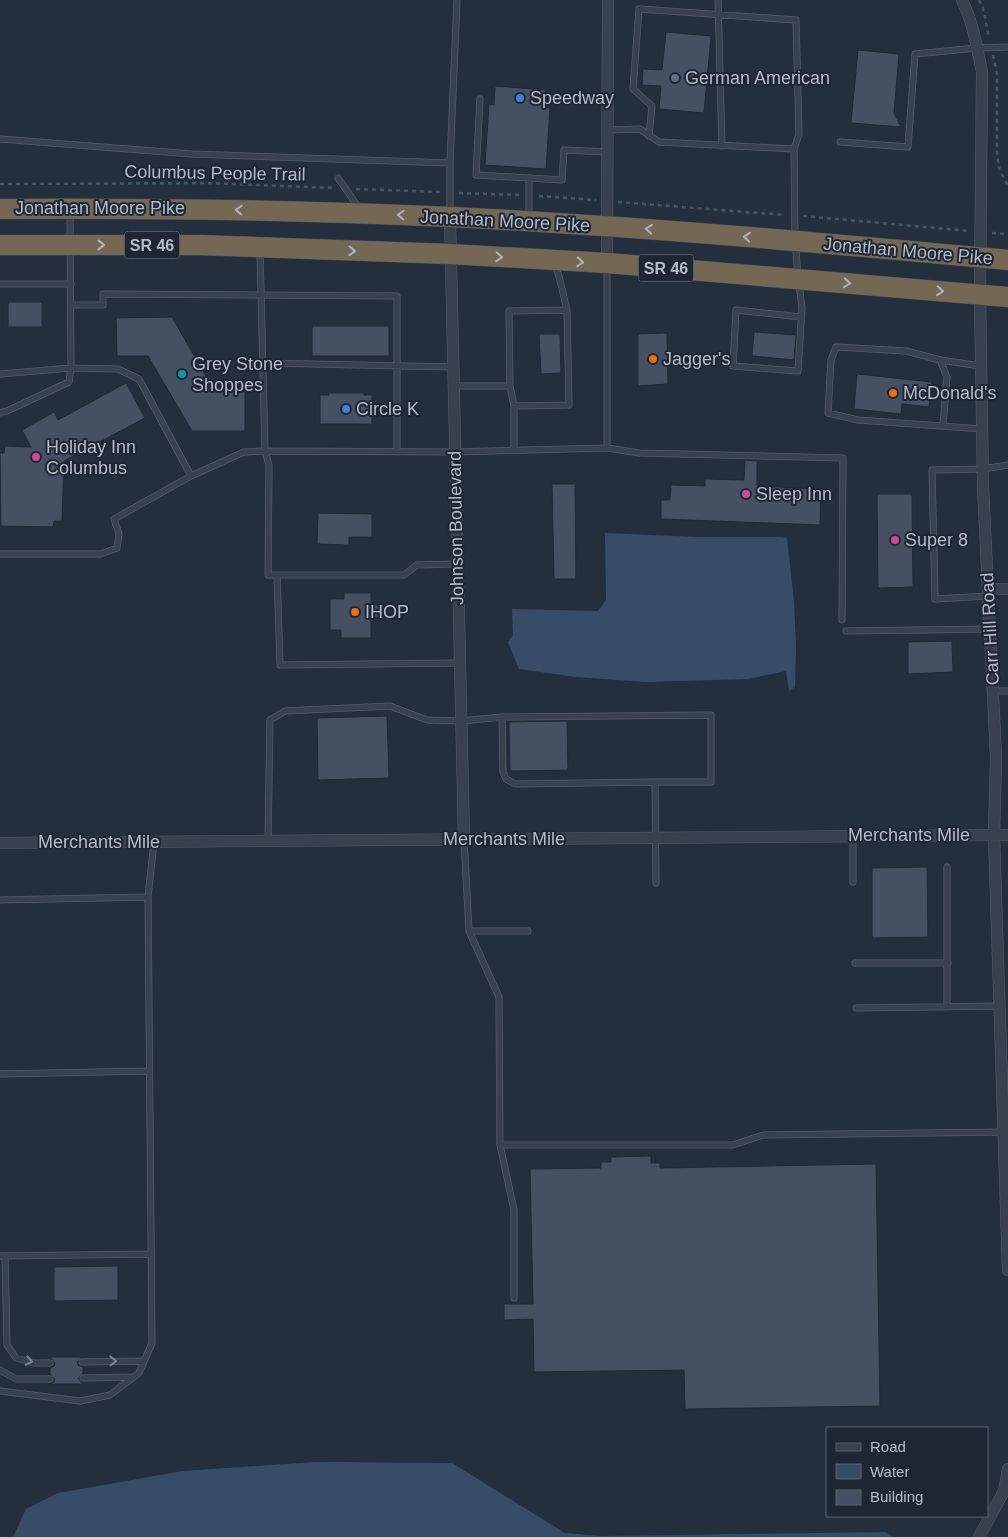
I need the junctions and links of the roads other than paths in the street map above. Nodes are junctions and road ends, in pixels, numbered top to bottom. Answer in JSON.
{"nodes":[{"id":1,"x":457,"y":0,"type":"edge"},
{"id":2,"x":608,"y":0,"type":"edge"},
{"id":3,"x":718,"y":0,"type":"edge"},
{"id":4,"x":962,"y":0,"type":"edge"},
{"id":5,"x":719,"y":16,"type":"junction"},
{"id":6,"x":1008,"y":47,"type":"edge"},
{"id":7,"x":977,"y":48,"type":"junction"},
{"id":8,"x":480,"y":100,"type":"dead end"},
{"id":9,"x":608,"y":130,"type":"junction"},
{"id":10,"x":649,"y":136,"type":"junction"},
{"id":11,"x":0,"y":139,"type":"edge"},
{"id":12,"x":840,"y":142,"type":"dead end"},
{"id":13,"x":722,"y":146,"type":"junction"},
{"id":14,"x":794,"y":149,"type":"junction"},
{"id":15,"x":608,"y":152,"type":"junction"},
{"id":16,"x":450,"y":164,"type":"junction"},
{"id":17,"x":338,"y":178,"type":"dead end"},
{"id":18,"x":529,"y":178,"type":"junction"},
{"id":19,"x":70,"y":208,"type":"junction"},
{"id":20,"x":0,"y":209,"type":"edge"},
{"id":21,"x":363,"y":214,"type":"junction"},
{"id":22,"x":450,"y":217,"type":"junction"},
{"id":23,"x":529,"y":222,"type":"junction"},
{"id":24,"x":608,"y":226,"type":"junction"},
{"id":25,"x":796,"y":241,"type":"junction"},
{"id":26,"x":0,"y":245,"type":"edge"},
{"id":27,"x":70,"y":245,"type":"junction"},
{"id":28,"x":260,"y":247,"type":"junction"},
{"id":29,"x":450,"y":254,"type":"junction"},
{"id":30,"x":980,"y":258,"type":"junction"},
{"id":31,"x":552,"y":260,"type":"junction"},
{"id":32,"x":1008,"y":260,"type":"edge"},
{"id":33,"x":607,"y":263,"type":"junction"},
{"id":34,"x":798,"y":279,"type":"junction"},
{"id":35,"x":0,"y":284,"type":"edge"},
{"id":36,"x":70,"y":284,"type":"junction"},
{"id":37,"x":261,"y":294,"type":"junction"},
{"id":38,"x":980,"y":294,"type":"junction"},
{"id":39,"x":1008,"y":297,"type":"edge"},
{"id":40,"x":70,"y":305,"type":"junction"},
{"id":41,"x":567,"y":310,"type":"junction"},
{"id":42,"x":801,"y":317,"type":"junction"},
{"id":43,"x":940,"y":360,"type":"junction"},
{"id":44,"x":263,"y":363,"type":"junction"},
{"id":45,"x":396,"y":364,"type":"junction"},
{"id":46,"x":453,"y":366,"type":"junction"},
{"id":47,"x":981,"y":366,"type":"junction"},
{"id":48,"x":70,"y":368,"type":"junction"},
{"id":49,"x":0,"y":374,"type":"edge"},
{"id":50,"x":453,"y":386,"type":"junction"},
{"id":51,"x":510,"y":386,"type":"junction"},
{"id":52,"x":514,"y":406,"type":"junction"},
{"id":53,"x":0,"y":413,"type":"edge"},
{"id":54,"x":943,"y":426,"type":"junction"},
{"id":55,"x":982,"y":429,"type":"junction"},
{"id":56,"x":607,"y":448,"type":"junction"},
{"id":57,"x":514,"y":450,"type":"junction"},
{"id":58,"x":265,"y":451,"type":"junction"},
{"id":59,"x":397,"y":452,"type":"junction"},
{"id":60,"x":455,"y":452,"type":"junction"},
{"id":61,"x":1008,"y":465,"type":"edge"},
{"id":62,"x":983,"y":469,"type":"junction"},
{"id":63,"x":191,"y":476,"type":"junction"},
{"id":64,"x":0,"y":554,"type":"edge"},
{"id":65,"x":457,"y":564,"type":"junction"},
{"id":66,"x":277,"y":575,"type":"junction"},
{"id":67,"x":1008,"y":589,"type":"edge"},
{"id":68,"x":988,"y":593,"type":"junction"},
{"id":69,"x":842,"y":620,"type":"dead end"},
{"id":70,"x":990,"y":628,"type":"junction"},
{"id":71,"x":846,"y":631,"type":"dead end"},
{"id":72,"x":460,"y":663,"type":"junction"},
{"id":73,"x":993,"y":691,"type":"junction"},
{"id":74,"x":1008,"y":691,"type":"edge"},
{"id":75,"x":502,"y":717,"type":"junction"},
{"id":76,"x":461,"y":721,"type":"junction"},
{"id":77,"x":655,"y":782,"type":"junction"},
{"id":78,"x":994,"y":835,"type":"junction"},
{"id":79,"x":1008,"y":835,"type":"edge"},
{"id":80,"x":853,"y":836,"type":"junction"},
{"id":81,"x":655,"y":838,"type":"junction"},
{"id":82,"x":464,"y":839,"type":"junction"},
{"id":83,"x":268,"y":840,"type":"junction"},
{"id":84,"x":154,"y":842,"type":"junction"},
{"id":85,"x":0,"y":843,"type":"edge"},
{"id":86,"x":947,"y":867,"type":"dead end"},
{"id":87,"x":853,"y":882,"type":"dead end"},
{"id":88,"x":656,"y":883,"type":"dead end"},
{"id":89,"x":148,"y":897,"type":"junction"},
{"id":90,"x":0,"y":900,"type":"edge"},
{"id":91,"x":469,"y":931,"type":"junction"},
{"id":92,"x":528,"y":931,"type":"dead end"},
{"id":93,"x":855,"y":963,"type":"dead end"},
{"id":94,"x":948,"y":963,"type":"junction"},
{"id":95,"x":999,"y":1006,"type":"junction"},
{"id":96,"x":947,"y":1007,"type":"junction"},
{"id":97,"x":856,"y":1008,"type":"dead end"},
{"id":98,"x":149,"y":1071,"type":"junction"},
{"id":99,"x":0,"y":1074,"type":"edge"},
{"id":100,"x":1006,"y":1132,"type":"edge"},
{"id":101,"x":500,"y":1145,"type":"junction"},
{"id":102,"x":151,"y":1254,"type":"junction"},
{"id":103,"x":3,"y":1256,"type":"edge"},
{"id":104,"x":1008,"y":1270,"type":"edge"},
{"id":105,"x":514,"y":1298,"type":"dead end"},
{"id":106,"x":144,"y":1361,"type":"junction"},
{"id":107,"x":82,"y":1362,"type":"dead end"},
{"id":108,"x":50,"y":1363,"type":"dead end"},
{"id":109,"x":0,"y":1370,"type":"edge"},
{"id":110,"x":134,"y":1377,"type":"junction"},
{"id":111,"x":83,"y":1378,"type":"dead end"},
{"id":112,"x":50,"y":1379,"type":"dead end"},
{"id":113,"x":0,"y":1391,"type":"edge"},
{"id":114,"x":1008,"y":1469,"type":"edge"},
{"id":115,"x":979,"y":1537,"type":"edge"}],
"edges":[{"from":1,"to":16,"type":"lane"},
{"from":2,"to":9,"type":"street"},
{"from":3,"to":5,"type":"lane"},
{"from":4,"to":7,"type":"street","name":"Carr Hill Road"},
{"from":5,"to":10,"type":"lane"},
{"from":5,"to":13,"type":"lane"},
{"from":5,"to":14,"type":"lane"},
{"from":6,"to":7,"type":"lane"},
{"from":7,"to":12,"type":"lane"},
{"from":7,"to":30,"type":"street","name":"Carr Hill Road"},
{"from":8,"to":18,"type":"lane"},
{"from":9,"to":10,"type":"lane"},
{"from":9,"to":15,"type":"street"},
{"from":10,"to":13,"type":"lane"},
{"from":11,"to":16,"type":"lane"},
{"from":13,"to":14,"type":"lane"},
{"from":14,"to":25,"type":"lane"},
{"from":15,"to":18,"type":"lane"},
{"from":15,"to":24,"type":"street"},
{"from":16,"to":22,"type":"lane"},
{"from":17,"to":21,"type":"lane"},
{"from":18,"to":23,"type":"lane"},
{"from":19,"to":20,"type":"highway","name":"Jonathan Moore Pike","number":"SR 46"},
{"from":21,"to":19,"type":"highway","name":"Jonathan Moore Pike","number":"SR 46","one_way":true},
{"from":19,"to":27,"type":"lane"},
{"from":22,"to":21,"type":"highway","name":"Jonathan Moore Pike","number":"SR 46","one_way":true},
{"from":22,"to":23,"type":"highway","name":"Jonathan Moore Pike","number":"SR 46"},
{"from":22,"to":29,"type":"street","name":"Johnson Boulevard"},
{"from":23,"to":24,"type":"highway","name":"Jonathan Moore Pike","number":"SR 46"},
{"from":25,"to":24,"type":"highway","name":"Jonathan Moore Pike","number":"SR 46","one_way":true},
{"from":24,"to":33,"type":"street"},
{"from":25,"to":30,"type":"highway","name":"Jonathan Moore Pike","number":"SR 46"},
{"from":25,"to":34,"type":"lane"},
{"from":26,"to":27,"type":"highway","name":"Jonathan Moore Pike","number":"SR 46"},
{"from":27,"to":28,"type":"highway","name":"Jonathan Moore Pike","number":"SR 46","one_way":true},
{"from":27,"to":36,"type":"lane"},
{"from":28,"to":29,"type":"highway","name":"Jonathan Moore Pike","number":"SR 46","one_way":true},
{"from":28,"to":37,"type":"lane"},
{"from":29,"to":31,"type":"highway","name":"Jonathan Moore Pike","number":"SR 46","one_way":true},
{"from":29,"to":46,"type":"street","name":"Johnson Boulevard"},
{"from":30,"to":32,"type":"highway","name":"Jonathan Moore Pike","number":"SR 46"},
{"from":30,"to":38,"type":"street","name":"Carr Hill Road"},
{"from":31,"to":33,"type":"highway","name":"Jonathan Moore Pike","number":"SR 46","one_way":true},
{"from":31,"to":41,"type":"lane"},
{"from":33,"to":34,"type":"highway","name":"Jonathan Moore Pike","number":"SR 46"},
{"from":33,"to":56,"type":"lane"},
{"from":34,"to":38,"type":"highway","name":"Jonathan Moore Pike","number":"SR 46","one_way":true},
{"from":34,"to":42,"type":"lane"},
{"from":35,"to":36,"type":"lane"},
{"from":36,"to":40,"type":"lane"},
{"from":37,"to":40,"type":"lane"},
{"from":37,"to":44,"type":"lane"},
{"from":37,"to":45,"type":"lane"},
{"from":38,"to":39,"type":"highway","name":"Jonathan Moore Pike","number":"SR 46"},
{"from":38,"to":47,"type":"street","name":"Carr Hill Road"},
{"from":40,"to":48,"type":"lane"},
{"from":41,"to":51,"type":"lane"},
{"from":41,"to":52,"type":"lane"},
{"from":42,"to":42,"type":"lane"},
{"from":43,"to":47,"type":"lane"},
{"from":43,"to":54,"type":"lane"},
{"from":43,"to":54,"type":"lane"},
{"from":44,"to":45,"type":"lane"},
{"from":44,"to":58,"type":"lane"},
{"from":45,"to":46,"type":"lane"},
{"from":45,"to":59,"type":"lane"},
{"from":46,"to":50,"type":"street","name":"Johnson Boulevard"},
{"from":47,"to":55,"type":"street","name":"Carr Hill Road"},
{"from":48,"to":49,"type":"lane"},
{"from":48,"to":53,"type":"lane"},
{"from":48,"to":63,"type":"lane"},
{"from":50,"to":51,"type":"lane"},
{"from":50,"to":60,"type":"street","name":"Johnson Boulevard"},
{"from":51,"to":52,"type":"lane"},
{"from":52,"to":57,"type":"lane"},
{"from":54,"to":55,"type":"lane"},
{"from":55,"to":62,"type":"street","name":"Carr Hill Road"},
{"from":56,"to":57,"type":"lane"},
{"from":56,"to":69,"type":"lane"},
{"from":57,"to":60,"type":"lane"},
{"from":58,"to":59,"type":"lane"},
{"from":58,"to":63,"type":"lane"},
{"from":58,"to":66,"type":"lane"},
{"from":59,"to":60,"type":"lane"},
{"from":60,"to":65,"type":"street","name":"Johnson Boulevard"},
{"from":61,"to":62,"type":"lane"},
{"from":62,"to":68,"type":"street","name":"Carr Hill Road"},
{"from":62,"to":68,"type":"lane"},
{"from":63,"to":64,"type":"lane"},
{"from":65,"to":66,"type":"lane"},
{"from":65,"to":72,"type":"street","name":"Johnson Boulevard"},
{"from":66,"to":72,"type":"lane"},
{"from":67,"to":68,"type":"street"},
{"from":68,"to":70,"type":"street","name":"Carr Hill Road"},
{"from":70,"to":71,"type":"lane"},
{"from":70,"to":73,"type":"street","name":"Carr Hill Road"},
{"from":72,"to":76,"type":"street","name":"Johnson Boulevard"},
{"from":73,"to":74,"type":"lane"},
{"from":73,"to":78,"type":"street","name":"Carr Hill Road"},
{"from":75,"to":76,"type":"lane"},
{"from":75,"to":77,"type":"lane"},
{"from":75,"to":77,"type":"lane"},
{"from":76,"to":82,"type":"street","name":"Johnson Boulevard"},
{"from":76,"to":83,"type":"lane"},
{"from":77,"to":81,"type":"lane"},
{"from":78,"to":79,"type":"street","name":"Merchants Mile"},
{"from":78,"to":80,"type":"street","name":"Merchants Mile"},
{"from":78,"to":95,"type":"street","name":"Carr Hill Road"},
{"from":80,"to":81,"type":"street","name":"Merchants Mile"},
{"from":80,"to":87,"type":"lane"},
{"from":81,"to":82,"type":"street","name":"Merchants Mile"},
{"from":81,"to":88,"type":"lane"},
{"from":82,"to":83,"type":"street","name":"Merchants Mile"},
{"from":82,"to":91,"type":"lane"},
{"from":83,"to":84,"type":"street","name":"Merchants Mile"},
{"from":84,"to":85,"type":"street","name":"Merchants Mile"},
{"from":84,"to":89,"type":"lane"},
{"from":86,"to":94,"type":"lane"},
{"from":89,"to":90,"type":"lane"},
{"from":89,"to":98,"type":"lane"},
{"from":91,"to":92,"type":"lane"},
{"from":91,"to":101,"type":"lane"},
{"from":93,"to":94,"type":"lane"},
{"from":94,"to":96,"type":"lane"},
{"from":95,"to":96,"type":"lane"},
{"from":95,"to":100,"type":"street","name":"Carr Hill Road"},
{"from":96,"to":97,"type":"lane"},
{"from":98,"to":99,"type":"lane"},
{"from":98,"to":102,"type":"lane"},
{"from":100,"to":101,"type":"lane"},
{"from":100,"to":104,"type":"street","name":"Carr Hill Road"},
{"from":101,"to":105,"type":"lane"},
{"from":102,"to":103,"type":"lane"},
{"from":102,"to":106,"type":"lane"},
{"from":103,"to":108,"type":"lane","one_way":true},
{"from":107,"to":106,"type":"lane","one_way":true},
{"from":106,"to":110,"type":"lane"},
{"from":109,"to":112,"type":"lane"},
{"from":110,"to":111,"type":"lane"},
{"from":110,"to":113,"type":"lane"},
{"from":114,"to":115,"type":"street"}]}
